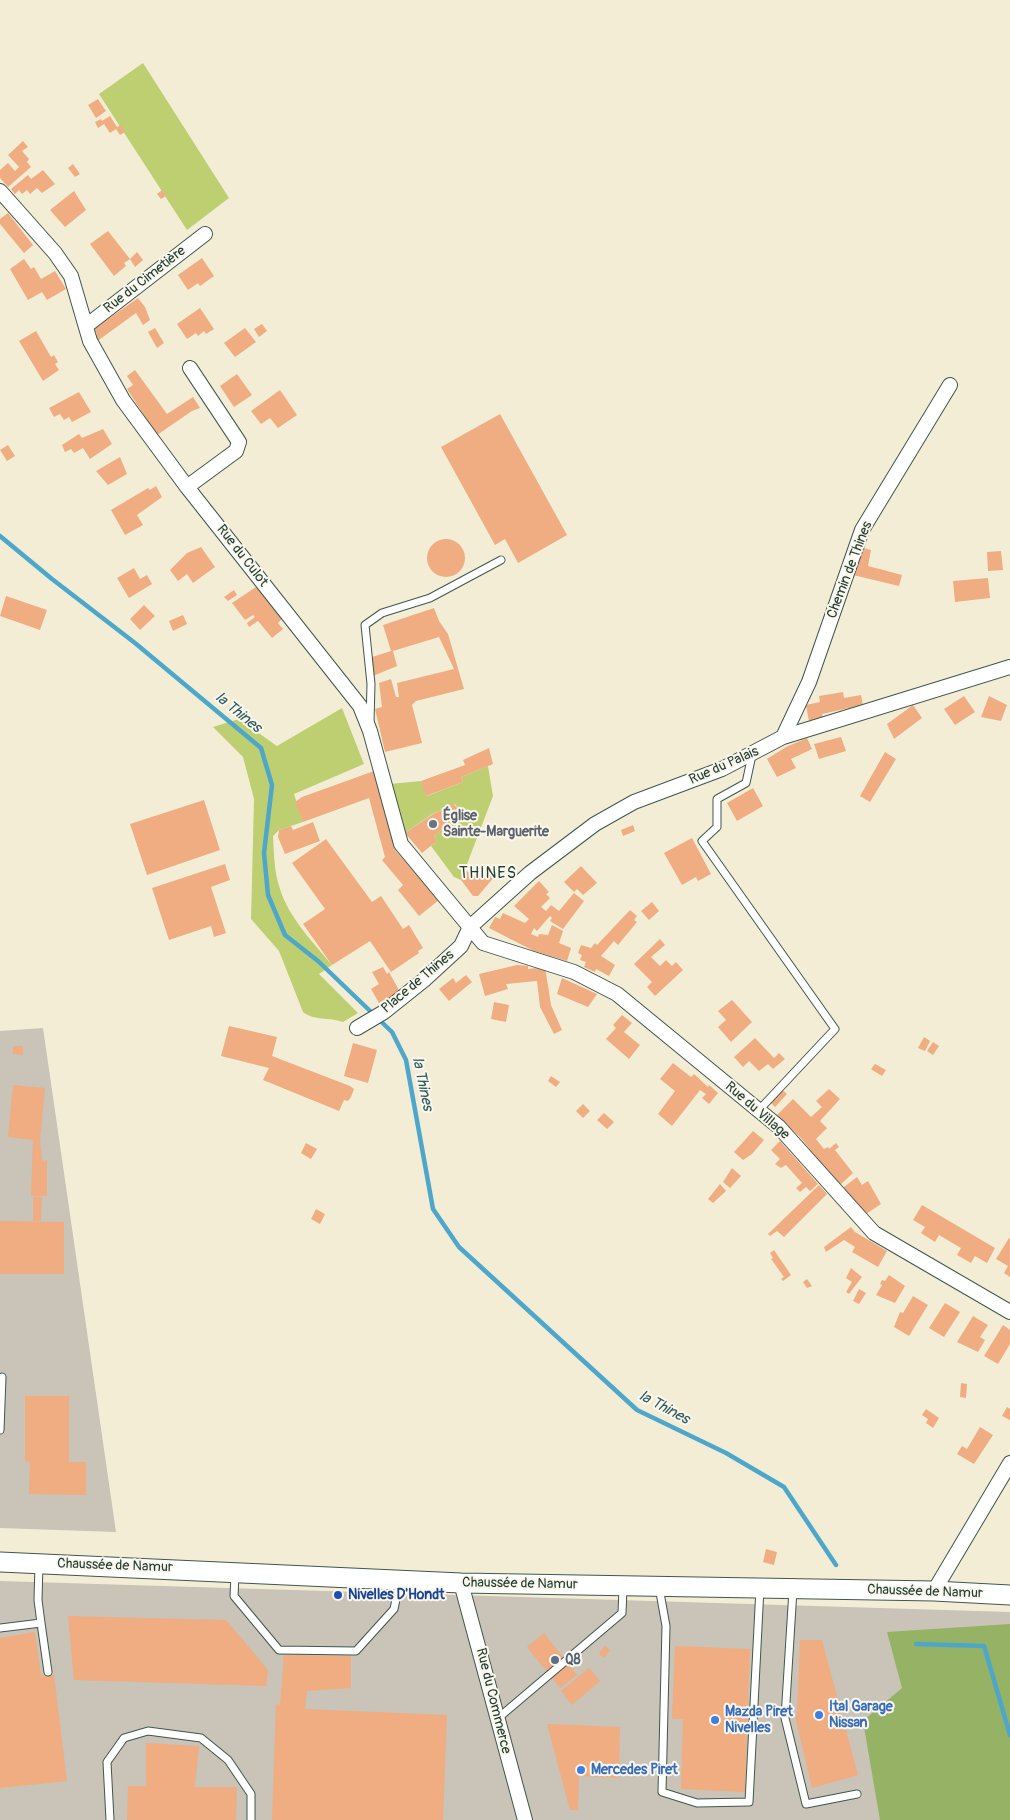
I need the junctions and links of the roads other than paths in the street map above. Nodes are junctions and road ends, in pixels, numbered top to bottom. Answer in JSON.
{"nodes":[{"id":1,"x":0,"y":191,"type":"edge"},
{"id":2,"x":205,"y":234,"type":"dead end"},
{"id":3,"x":86,"y":326,"type":"junction"},
{"id":4,"x":190,"y":368,"type":"dead end"},
{"id":5,"x":950,"y":385,"type":"dead end"},
{"id":6,"x":188,"y":487,"type":"junction"},
{"id":7,"x":501,"y":560,"type":"dead end"},
{"id":8,"x":1010,"y":667,"type":"edge"},
{"id":9,"x":370,"y":731,"type":"junction"},
{"id":10,"x":783,"y":737,"type":"junction"},
{"id":11,"x":752,"y":755,"type":"junction"},
{"id":12,"x":470,"y":926,"type":"junction"},
{"id":13,"x":483,"y":943,"type":"junction"},
{"id":14,"x":461,"y":946,"type":"junction"},
{"id":15,"x":357,"y":1028,"type":"dead end"},
{"id":16,"x":758,"y":1110,"type":"junction"},
{"id":17,"x":1010,"y":1312,"type":"edge"},
{"id":18,"x":2,"y":1377,"type":"dead end"},
{"id":19,"x":0,"y":1430,"type":"edge"},
{"id":20,"x":1010,"y":1463,"type":"edge"},
{"id":21,"x":0,"y":1562,"type":"edge"},
{"id":22,"x":39,"y":1563,"type":"junction"},
{"id":23,"x":235,"y":1572,"type":"junction"},
{"id":24,"x":400,"y":1580,"type":"junction"},
{"id":25,"x":461,"y":1583,"type":"junction"},
{"id":26,"x":623,"y":1586,"type":"junction"},
{"id":27,"x":659,"y":1586,"type":"junction"},
{"id":28,"x":760,"y":1588,"type":"junction"},
{"id":29,"x":794,"y":1588,"type":"junction"},
{"id":30,"x":934,"y":1591,"type":"junction"},
{"id":31,"x":1010,"y":1595,"type":"edge"},
{"id":32,"x":41,"y":1623,"type":"junction"},
{"id":33,"x":0,"y":1628,"type":"edge"},
{"id":34,"x":48,"y":1672,"type":"dead end"},
{"id":35,"x":496,"y":1719,"type":"junction"},
{"id":36,"x":857,"y":1794,"type":"dead end"},
{"id":37,"x":110,"y":1820,"type":"edge"},
{"id":38,"x":251,"y":1820,"type":"edge"},
{"id":39,"x":525,"y":1820,"type":"edge"}],
"edges":[{"from":1,"to":3,"type":"street","name":"Rue du Culot"},
{"from":2,"to":3,"type":"street","name":"Rue du Cimetière"},
{"from":3,"to":6,"type":"street","name":"Rue du Culot"},
{"from":4,"to":6,"type":"street"},
{"from":5,"to":10,"type":"street","name":"Chemin de Thines"},
{"from":6,"to":9,"type":"street","name":"Rue du Culot"},
{"from":7,"to":9,"type":"lane"},
{"from":8,"to":10,"type":"street","name":"Rue du Palais"},
{"from":9,"to":12,"type":"street","name":"Rue du Culot"},
{"from":10,"to":11,"type":"street","name":"Rue du Palais"},
{"from":11,"to":12,"type":"street","name":"Rue du Palais"},
{"from":11,"to":16,"type":"lane"},
{"from":12,"to":13,"type":"street"},
{"from":12,"to":14,"type":"street","name":"Place de Thines"},
{"from":13,"to":14,"type":"street","name":"Rue du Village"},
{"from":13,"to":16,"type":"street","name":"Rue du Village"},
{"from":14,"to":15,"type":"street","name":"Place de Thines"},
{"from":16,"to":17,"type":"street","name":"Rue du Village"},
{"from":18,"to":19,"type":"lane"},
{"from":20,"to":30,"type":"street"},
{"from":21,"to":22,"type":"main road","name":"Chaussée de Namur"},
{"from":22,"to":23,"type":"main road","name":"Chaussée de Namur"},
{"from":22,"to":32,"type":"lane"},
{"from":23,"to":24,"type":"main road","name":"Chaussée de Namur"},
{"from":23,"to":24,"type":"lane"},
{"from":24,"to":25,"type":"main road","name":"Chaussée de Namur"},
{"from":25,"to":26,"type":"main road","name":"Chaussée de Namur"},
{"from":25,"to":35,"type":"street","name":"Rue du Commerce"},
{"from":26,"to":27,"type":"main road","name":"Chaussée de Namur"},
{"from":26,"to":35,"type":"lane"},
{"from":27,"to":28,"type":"main road","name":"Chaussée de Namur"},
{"from":27,"to":28,"type":"lane"},
{"from":28,"to":29,"type":"main road","name":"Chaussée de Namur"},
{"from":29,"to":30,"type":"main road","name":"Chaussée de Namur"},
{"from":29,"to":36,"type":"lane"},
{"from":30,"to":31,"type":"main road","name":"Chaussée de Namur"},
{"from":32,"to":33,"type":"lane"},
{"from":32,"to":34,"type":"lane"},
{"from":35,"to":39,"type":"street","name":"Rue du Commerce"},
{"from":37,"to":38,"type":"lane"}]}
